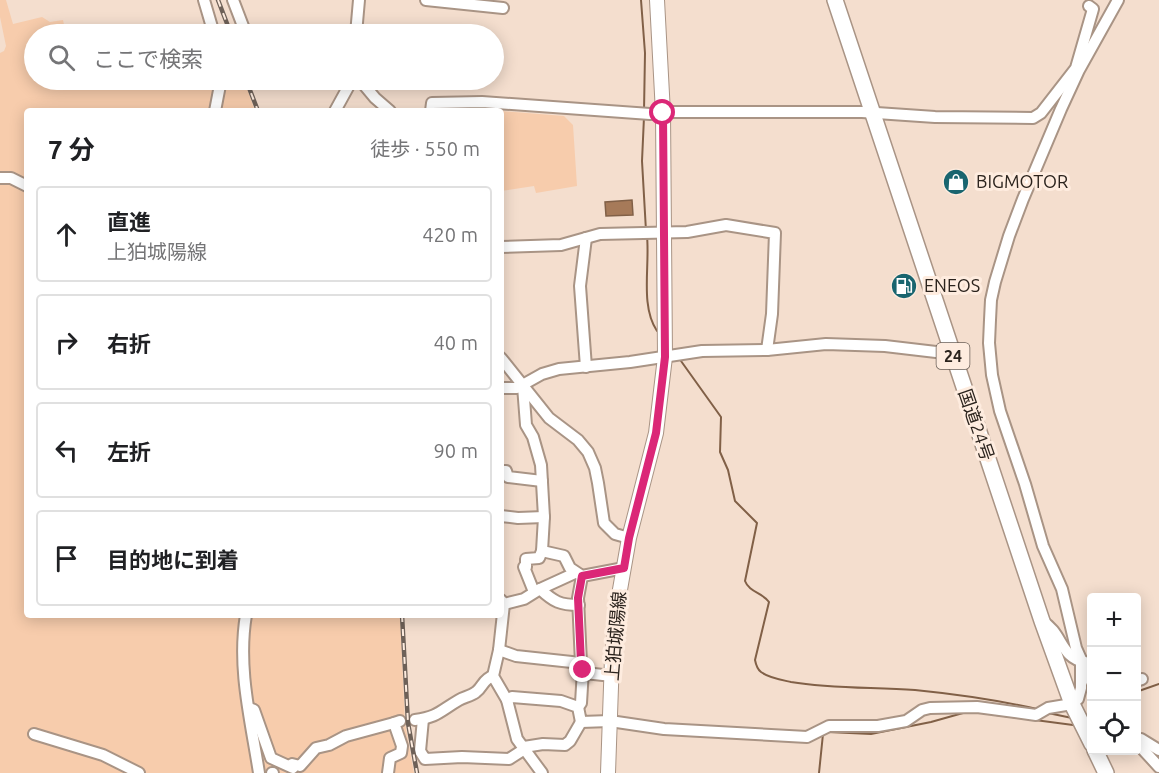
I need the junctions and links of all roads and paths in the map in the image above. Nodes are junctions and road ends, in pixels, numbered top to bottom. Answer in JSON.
{"nodes":[{"id":1,"x":204,"y":0,"type":"edge"},
{"id":2,"x":233,"y":0,"type":"edge"},
{"id":3,"x":359,"y":0,"type":"edge"},
{"id":4,"x":426,"y":0,"type":"edge"},
{"id":5,"x":657,"y":0,"type":"edge"},
{"id":6,"x":835,"y":0,"type":"edge"},
{"id":7,"x":1118,"y":0,"type":"edge"},
{"id":8,"x":1089,"y":6,"type":"dead end"},
{"id":9,"x":504,"y":7,"type":"edge"},
{"id":10,"x":211,"y":24,"type":"edge"},
{"id":11,"x":242,"y":24,"type":"edge"},
{"id":12,"x":356,"y":24,"type":"edge"},
{"id":13,"x":1078,"y":69,"type":"junction"},
{"id":14,"x":219,"y":90,"type":"edge"},
{"id":15,"x":347,"y":90,"type":"edge"},
{"id":16,"x":368,"y":90,"type":"edge"},
{"id":17,"x":216,"y":108,"type":"edge"},
{"id":18,"x":337,"y":108,"type":"edge"},
{"id":19,"x":387,"y":108,"type":"edge"},
{"id":20,"x":431,"y":108,"type":"edge"},
{"id":21,"x":663,"y":113,"type":"junction"},
{"id":22,"x":873,"y":114,"type":"junction"},
{"id":23,"x":0,"y":178,"type":"edge"},
{"id":24,"x":24,"y":184,"type":"edge"},
{"id":25,"x":665,"y":233,"type":"junction"},
{"id":26,"x":586,"y":238,"type":"junction"},
{"id":27,"x":504,"y":247,"type":"edge"},
{"id":28,"x":767,"y":350,"type":"junction"},
{"id":29,"x":953,"y":354,"type":"junction"},
{"id":30,"x":665,"y":357,"type":"junction"},
{"id":31,"x":504,"y":362,"type":"edge"},
{"id":32,"x":586,"y":367,"type":"junction"},
{"id":33,"x":523,"y":386,"type":"junction"},
{"id":34,"x":504,"y":388,"type":"edge"},
{"id":35,"x":504,"y":471,"type":"edge"},
{"id":36,"x":542,"y":481,"type":"junction"},
{"id":37,"x":504,"y":516,"type":"edge"},
{"id":38,"x":544,"y":517,"type":"junction"},
{"id":39,"x":629,"y":538,"type":"junction"},
{"id":40,"x":542,"y":551,"type":"junction"},
{"id":41,"x":624,"y":568,"type":"junction"},
{"id":42,"x":579,"y":575,"type":"junction"},
{"id":43,"x":537,"y":590,"type":"junction"},
{"id":44,"x":504,"y":602,"type":"edge"},
{"id":45,"x":579,"y":605,"type":"junction"},
{"id":46,"x":246,"y":618,"type":"edge"},
{"id":47,"x":501,"y":618,"type":"edge"},
{"id":48,"x":1042,"y":621,"type":"junction"},
{"id":49,"x":499,"y":650,"type":"junction"},
{"id":50,"x":1081,"y":662,"type":"junction"},
{"id":51,"x":1087,"y":665,"type":"edge"},
{"id":52,"x":582,"y":667,"type":"junction"},
{"id":53,"x":1087,"y":674,"type":"edge"},
{"id":54,"x":493,"y":676,"type":"junction"},
{"id":55,"x":612,"y":676,"type":"junction"},
{"id":56,"x":507,"y":700,"type":"junction"},
{"id":57,"x":578,"y":707,"type":"junction"},
{"id":58,"x":249,"y":708,"type":"junction"},
{"id":59,"x":1074,"y":708,"type":"junction"},
{"id":60,"x":610,"y":721,"type":"junction"},
{"id":61,"x":581,"y":722,"type":"junction"},
{"id":62,"x":34,"y":734,"type":"dead end"},
{"id":63,"x":1087,"y":735,"type":"edge"},
{"id":64,"x":1141,"y":739,"type":"edge"},
{"id":65,"x":1141,"y":745,"type":"edge"},
{"id":66,"x":524,"y":747,"type":"junction"},
{"id":67,"x":1159,"y":750,"type":"edge"},
{"id":68,"x":1097,"y":755,"type":"edge"},
{"id":69,"x":1159,"y":767,"type":"edge"},
{"id":70,"x":139,"y":773,"type":"edge"},
{"id":71,"x":259,"y":773,"type":"edge"},
{"id":72,"x":388,"y":773,"type":"edge"},
{"id":73,"x":542,"y":773,"type":"edge"},
{"id":74,"x":608,"y":773,"type":"edge"},
{"id":75,"x":1106,"y":773,"type":"edge"}],
"edges":[{"from":1,"to":10,"type":"street"},
{"from":2,"to":11,"type":"street"},
{"from":3,"to":12,"type":"street"},
{"from":4,"to":9,"type":"street"},
{"from":5,"to":21,"type":"main road","name":"上狛城陽線"},
{"from":6,"to":22,"type":"highway","name":"国道24号","number":"24"},
{"from":7,"to":13,"type":"street"},
{"from":8,"to":13,"type":"street"},
{"from":13,"to":22,"type":"street"},
{"from":13,"to":50,"type":"street"},
{"from":14,"to":17,"type":"street"},
{"from":15,"to":18,"type":"street"},
{"from":16,"to":19,"type":"street"},
{"from":20,"to":21,"type":"street"},
{"from":21,"to":22,"type":"street"},
{"from":21,"to":25,"type":"main road","name":"上狛城陽線"},
{"from":22,"to":29,"type":"highway","name":"国道24号","number":"24"},
{"from":23,"to":24,"type":"street"},
{"from":25,"to":26,"type":"street"},
{"from":25,"to":28,"type":"street"},
{"from":25,"to":30,"type":"main road","name":"上狛城陽線"},
{"from":26,"to":27,"type":"street"},
{"from":26,"to":32,"type":"street"},
{"from":28,"to":29,"type":"street"},
{"from":28,"to":30,"type":"street"},
{"from":29,"to":48,"type":"highway","name":"国道24号","number":"24"},
{"from":30,"to":32,"type":"street"},
{"from":30,"to":39,"type":"main road","name":"上狛城陽線"},
{"from":31,"to":33,"type":"street"},
{"from":32,"to":33,"type":"street"},
{"from":33,"to":34,"type":"street"},
{"from":33,"to":36,"type":"street"},
{"from":33,"to":39,"type":"street"},
{"from":35,"to":36,"type":"street"},
{"from":36,"to":38,"type":"street"},
{"from":37,"to":38,"type":"street"},
{"from":38,"to":40,"type":"street"},
{"from":39,"to":41,"type":"main road","name":"上狛城陽線"},
{"from":40,"to":42,"type":"street"},
{"from":40,"to":43,"type":"street"},
{"from":41,"to":42,"type":"street"},
{"from":41,"to":55,"type":"main road","name":"上狛城陽線"},
{"from":42,"to":43,"type":"street"},
{"from":42,"to":45,"type":"street"},
{"from":43,"to":44,"type":"street"},
{"from":43,"to":45,"type":"street"},
{"from":45,"to":52,"type":"street"},
{"from":46,"to":58,"type":"street"},
{"from":47,"to":49,"type":"street"},
{"from":48,"to":50,"type":"street"},
{"from":48,"to":59,"type":"highway","name":"国道24号","number":"24"},
{"from":49,"to":52,"type":"street"},
{"from":49,"to":54,"type":"street"},
{"from":50,"to":51,"type":"street"},
{"from":50,"to":53,"type":"street"},
{"from":50,"to":59,"type":"street"},
{"from":52,"to":55,"type":"street"},
{"from":52,"to":57,"type":"street"},
{"from":54,"to":56,"type":"street"},
{"from":54,"to":66,"type":"street"},
{"from":55,"to":60,"type":"main road","name":"上狛城陽線"},
{"from":56,"to":57,"type":"street"},
{"from":56,"to":66,"type":"street"},
{"from":57,"to":61,"type":"street"},
{"from":58,"to":71,"type":"street"},
{"from":58,"to":72,"type":"street"},
{"from":59,"to":60,"type":"street"},
{"from":59,"to":63,"type":"highway","name":"国道24号","number":"24"},
{"from":60,"to":61,"type":"street"},
{"from":60,"to":74,"type":"main road","name":"上狛城陽線"},
{"from":61,"to":66,"type":"street"},
{"from":62,"to":70,"type":"street"},
{"from":64,"to":67,"type":"street"},
{"from":65,"to":69,"type":"street"},
{"from":66,"to":73,"type":"street"},
{"from":68,"to":75,"type":"highway"}]}
